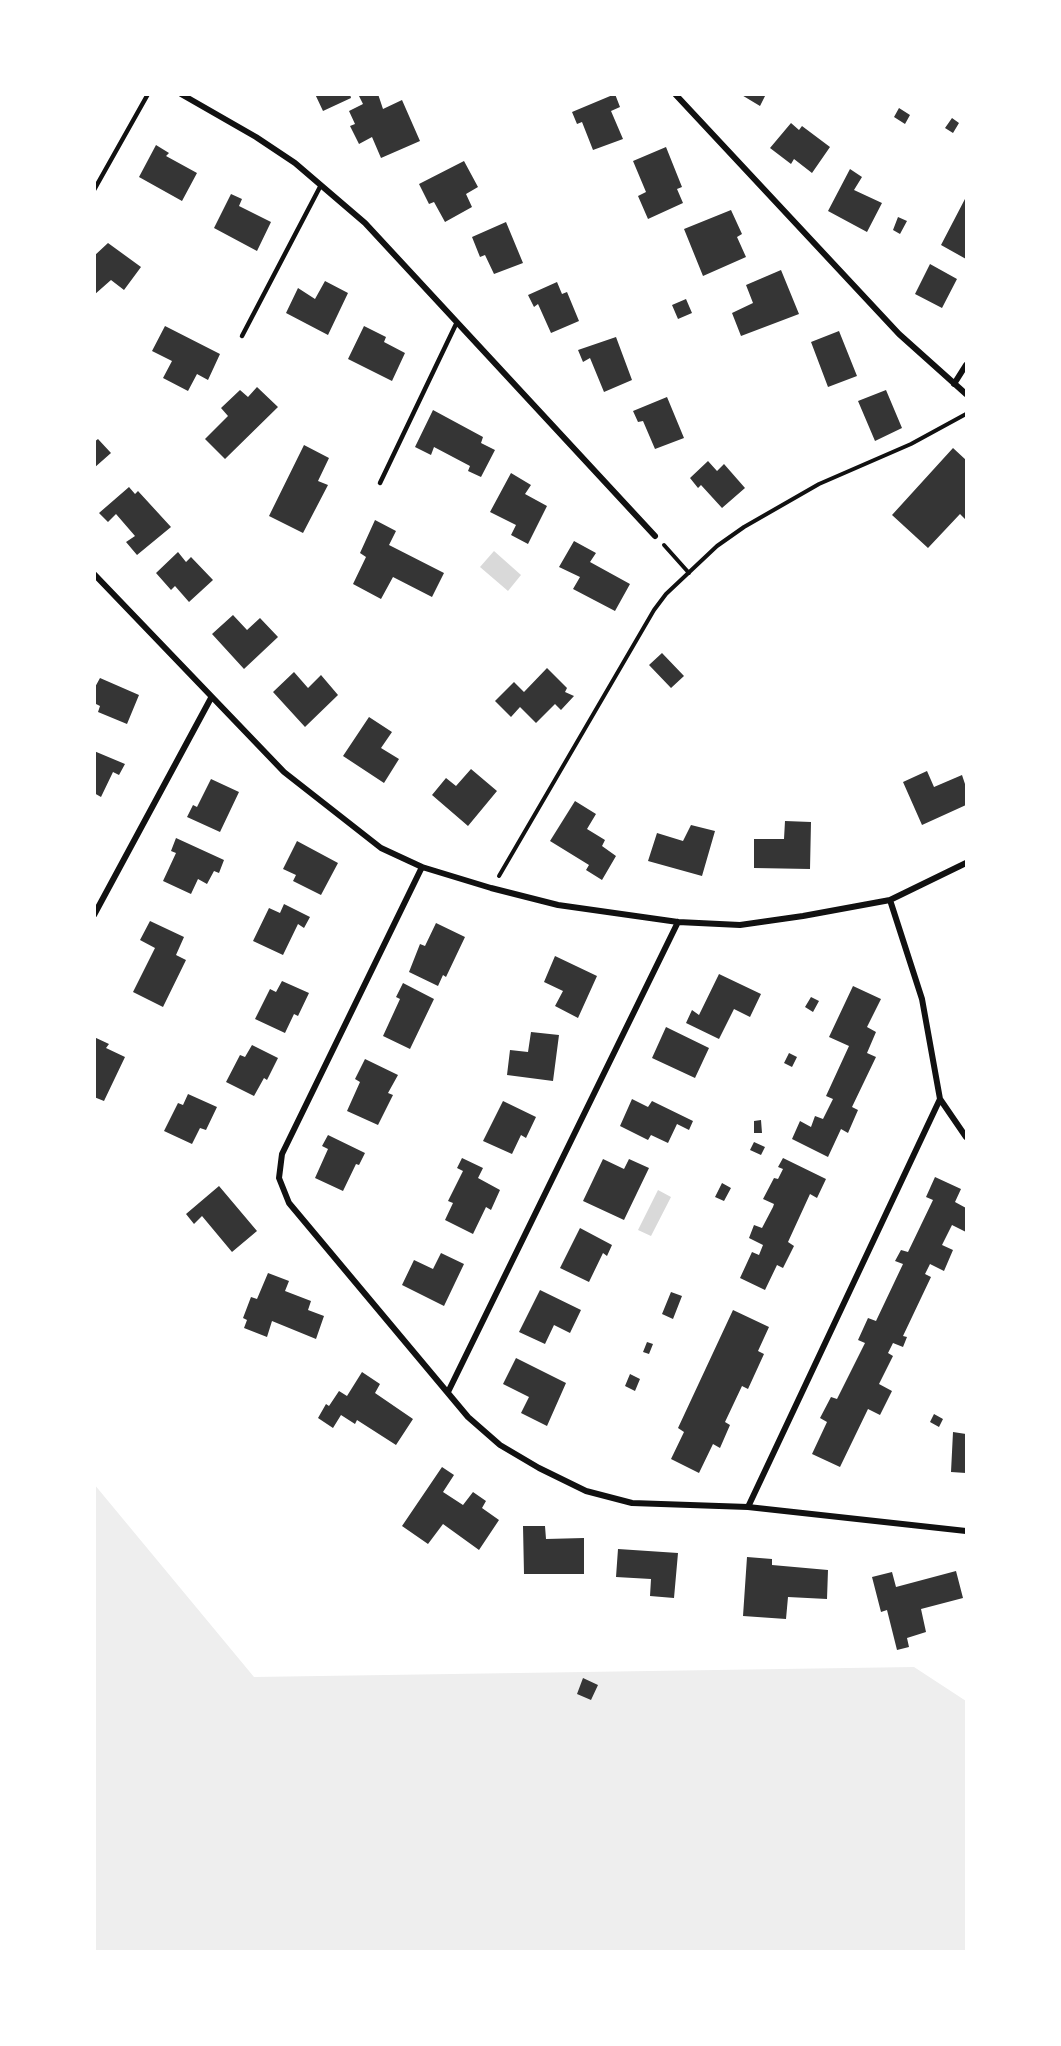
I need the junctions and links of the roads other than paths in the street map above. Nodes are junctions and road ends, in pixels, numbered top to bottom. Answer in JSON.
{"nodes":[{"id":1,"x":148,"y":94,"type":"edge"},
{"id":2,"x":181,"y":94,"type":"edge"},
{"id":3,"x":675,"y":94,"type":"edge"},
{"id":4,"x":321,"y":185,"type":"junction"},
{"id":5,"x":94,"y":190,"type":"edge"},
{"id":6,"x":457,"y":322,"type":"junction"},
{"id":7,"x":242,"y":336,"type":"dead end"},
{"id":8,"x":966,"y":365,"type":"edge"},
{"id":9,"x":954,"y":384,"type":"junction"},
{"id":10,"x":966,"y":394,"type":"edge"},
{"id":11,"x":380,"y":483,"type":"dead end"},
{"id":12,"x":655,"y":536,"type":"road end"},
{"id":13,"x":94,"y":574,"type":"edge"},
{"id":14,"x":211,"y":698,"type":"junction"},
{"id":15,"x":966,"y":862,"type":"edge"},
{"id":16,"x":422,"y":867,"type":"junction"},
{"id":17,"x":890,"y":900,"type":"junction"},
{"id":18,"x":94,"y":915,"type":"edge"},
{"id":19,"x":678,"y":922,"type":"junction"},
{"id":20,"x":940,"y":1098,"type":"junction"},
{"id":21,"x":966,"y":1137,"type":"edge"},
{"id":22,"x":448,"y":1392,"type":"junction"},
{"id":23,"x":748,"y":1507,"type":"junction"},
{"id":24,"x":966,"y":1531,"type":"edge"}],
"edges":[{"from":1,"to":5,"type":"lane"},
{"from":2,"to":4,"type":"street"},
{"from":3,"to":9,"type":"street"},
{"from":4,"to":6,"type":"street"},
{"from":4,"to":7,"type":"lane"},
{"from":6,"to":11,"type":"lane"},
{"from":6,"to":12,"type":"street"},
{"from":8,"to":9,"type":"street"},
{"from":9,"to":10,"type":"street"},
{"from":13,"to":14,"type":"street"},
{"from":14,"to":16,"type":"street"},
{"from":14,"to":18,"type":"street"},
{"from":15,"to":17,"type":"street"},
{"from":16,"to":19,"type":"street"},
{"from":16,"to":22,"type":"street"},
{"from":17,"to":19,"type":"street"},
{"from":17,"to":20,"type":"street"},
{"from":19,"to":22,"type":"street"},
{"from":20,"to":21,"type":"street"},
{"from":20,"to":23,"type":"street"},
{"from":22,"to":23,"type":"street"},
{"from":23,"to":24,"type":"street"}]}
